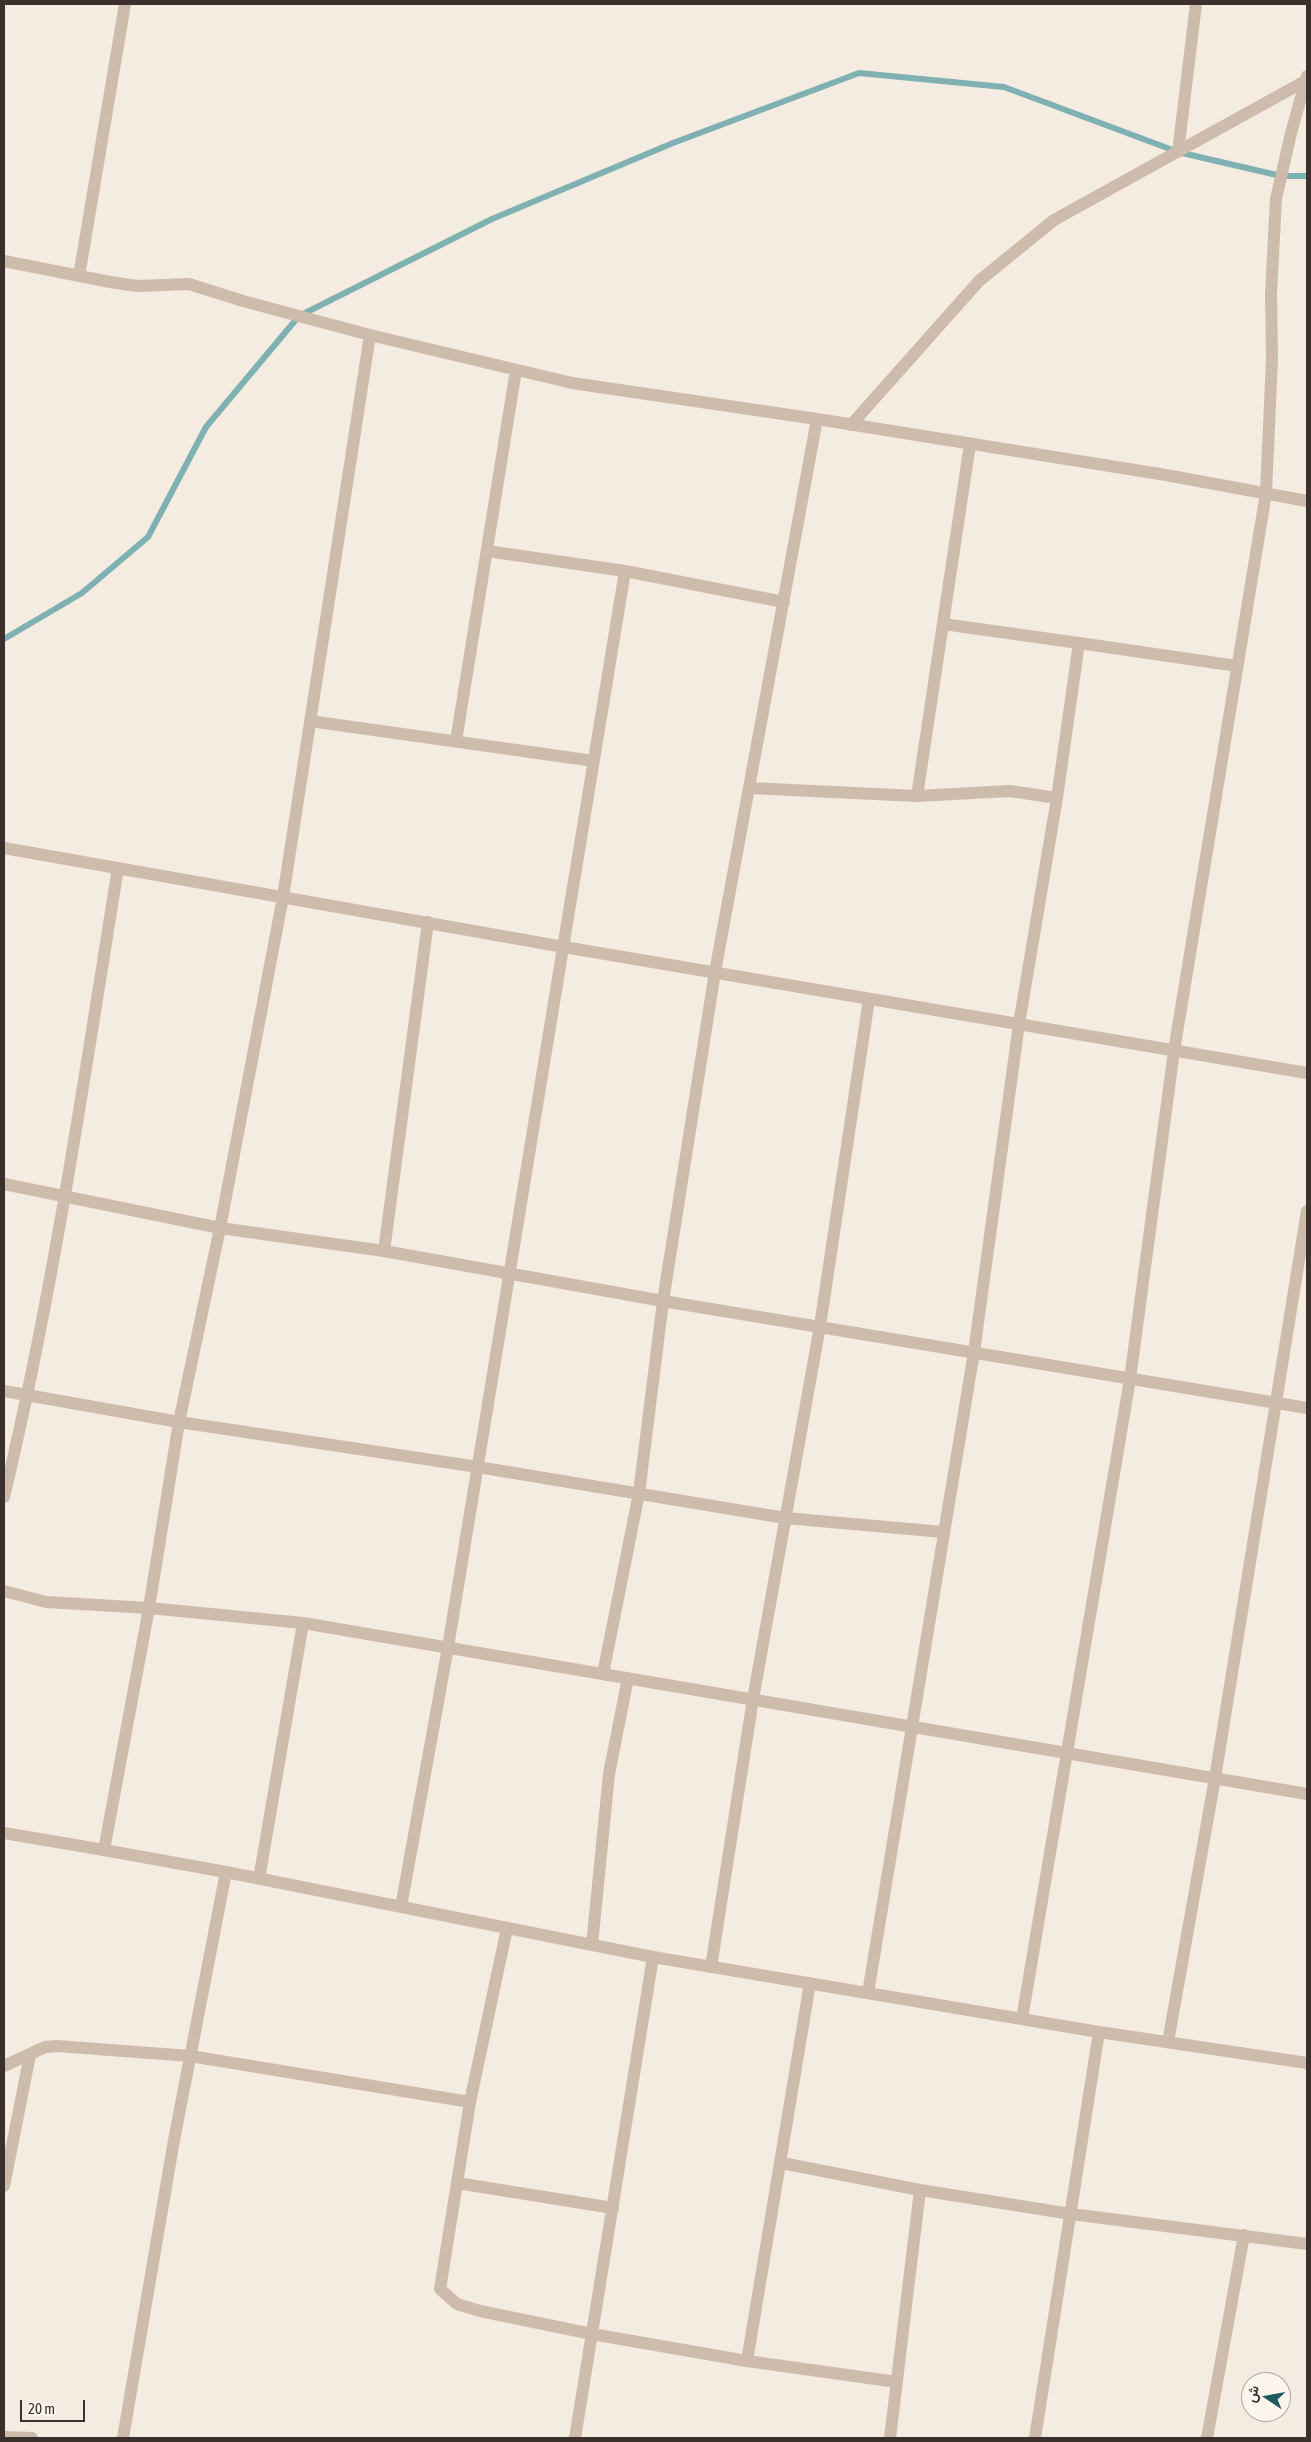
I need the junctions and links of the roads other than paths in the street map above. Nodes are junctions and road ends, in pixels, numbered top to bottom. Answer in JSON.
{"nodes":[{"id":1,"x":125,"y":4,"type":"edge"},
{"id":2,"x":1196,"y":4,"type":"edge"},
{"id":3,"x":1307,"y":79,"type":"edge"},
{"id":4,"x":1178,"y":152,"type":"junction"},
{"id":5,"x":4,"y":261,"type":"edge"},
{"id":6,"x":79,"y":276,"type":"junction"},
{"id":7,"x":370,"y":336,"type":"junction"},
{"id":8,"x":516,"y":370,"type":"junction"},
{"id":9,"x":817,"y":419,"type":"junction"},
{"id":10,"x":851,"y":425,"type":"junction"},
{"id":11,"x":970,"y":444,"type":"junction"},
{"id":12,"x":1266,"y":493,"type":"junction"},
{"id":13,"x":1307,"y":501,"type":"edge"},
{"id":14,"x":487,"y":552,"type":"junction"},
{"id":15,"x":625,"y":572,"type":"junction"},
{"id":16,"x":784,"y":602,"type":"junction"},
{"id":17,"x":943,"y":624,"type":"junction"},
{"id":18,"x":1079,"y":643,"type":"junction"},
{"id":19,"x":1238,"y":666,"type":"junction"},
{"id":20,"x":310,"y":721,"type":"junction"},
{"id":21,"x":456,"y":741,"type":"junction"},
{"id":22,"x":594,"y":761,"type":"junction"},
{"id":23,"x":749,"y":788,"type":"junction"},
{"id":24,"x":917,"y":796,"type":"junction"},
{"id":25,"x":1056,"y":798,"type":"junction"},
{"id":26,"x":4,"y":848,"type":"edge"},
{"id":27,"x":118,"y":868,"type":"junction"},
{"id":28,"x":283,"y":897,"type":"junction"},
{"id":29,"x":428,"y":922,"type":"junction"},
{"id":30,"x":564,"y":946,"type":"junction"},
{"id":31,"x":715,"y":972,"type":"junction"},
{"id":32,"x":869,"y":999,"type":"junction"},
{"id":33,"x":1019,"y":1024,"type":"junction"},
{"id":34,"x":1174,"y":1051,"type":"junction"},
{"id":35,"x":1307,"y":1074,"type":"edge"},
{"id":36,"x":4,"y":1184,"type":"edge"},
{"id":37,"x":65,"y":1197,"type":"junction"},
{"id":38,"x":1307,"y":1211,"type":"edge"},
{"id":39,"x":220,"y":1228,"type":"junction"},
{"id":40,"x":384,"y":1251,"type":"junction"},
{"id":41,"x":510,"y":1274,"type":"junction"},
{"id":42,"x":663,"y":1301,"type":"junction"},
{"id":43,"x":820,"y":1326,"type":"junction"},
{"id":44,"x":974,"y":1352,"type":"junction"},
{"id":45,"x":1130,"y":1379,"type":"junction"},
{"id":46,"x":4,"y":1391,"type":"edge"},
{"id":47,"x":28,"y":1396,"type":"junction"},
{"id":48,"x":1277,"y":1403,"type":"junction"},
{"id":49,"x":1307,"y":1408,"type":"edge"},
{"id":50,"x":179,"y":1422,"type":"junction"},
{"id":51,"x":478,"y":1467,"type":"junction"},
{"id":52,"x":639,"y":1493,"type":"junction"},
{"id":53,"x":4,"y":1497,"type":"edge"},
{"id":54,"x":785,"y":1518,"type":"junction"},
{"id":55,"x":943,"y":1532,"type":"junction"},
{"id":56,"x":4,"y":1591,"type":"edge"},
{"id":57,"x":149,"y":1608,"type":"junction"},
{"id":58,"x":303,"y":1623,"type":"junction"},
{"id":59,"x":448,"y":1647,"type":"junction"},
{"id":60,"x":603,"y":1674,"type":"junction"},
{"id":61,"x":628,"y":1678,"type":"junction"},
{"id":62,"x":753,"y":1699,"type":"junction"},
{"id":63,"x":911,"y":1726,"type":"junction"},
{"id":64,"x":1067,"y":1753,"type":"junction"},
{"id":65,"x":1215,"y":1778,"type":"junction"},
{"id":66,"x":1307,"y":1794,"type":"edge"},
{"id":67,"x":4,"y":1833,"type":"edge"},
{"id":68,"x":104,"y":1850,"type":"junction"},
{"id":69,"x":226,"y":1872,"type":"junction"},
{"id":70,"x":259,"y":1878,"type":"junction"},
{"id":71,"x":400,"y":1907,"type":"junction"},
{"id":72,"x":507,"y":1928,"type":"junction"},
{"id":73,"x":592,"y":1945,"type":"junction"},
{"id":74,"x":652,"y":1957,"type":"junction"},
{"id":75,"x":711,"y":1967,"type":"junction"},
{"id":76,"x":810,"y":1983,"type":"junction"},
{"id":77,"x":868,"y":1993,"type":"junction"},
{"id":78,"x":1022,"y":2019,"type":"junction"},
{"id":79,"x":1099,"y":2032,"type":"junction"},
{"id":80,"x":1168,"y":2042,"type":"junction"},
{"id":81,"x":30,"y":2055,"type":"junction"},
{"id":82,"x":190,"y":2056,"type":"junction"},
{"id":83,"x":1307,"y":2063,"type":"edge"},
{"id":84,"x":4,"y":2066,"type":"edge"},
{"id":85,"x":470,"y":2102,"type":"junction"},
{"id":86,"x":782,"y":2163,"type":"junction"},
{"id":87,"x":457,"y":2183,"type":"junction"},
{"id":88,"x":4,"y":2186,"type":"edge"},
{"id":89,"x":920,"y":2190,"type":"junction"},
{"id":90,"x":612,"y":2208,"type":"junction"},
{"id":91,"x":1071,"y":2214,"type":"junction"},
{"id":92,"x":1244,"y":2235,"type":"junction"},
{"id":93,"x":1307,"y":2244,"type":"edge"},
{"id":94,"x":592,"y":2334,"type":"junction"},
{"id":95,"x":747,"y":2361,"type":"junction"},
{"id":96,"x":897,"y":2382,"type":"junction"},
{"id":97,"x":4,"y":2437,"type":"edge"},
{"id":98,"x":32,"y":2438,"type":"edge"},
{"id":99,"x":124,"y":2438,"type":"edge"},
{"id":100,"x":574,"y":2438,"type":"edge"},
{"id":101,"x":890,"y":2438,"type":"edge"},
{"id":102,"x":1035,"y":2438,"type":"edge"},
{"id":103,"x":1207,"y":2438,"type":"edge"}],
"edges":[{"from":1,"to":6,"type":"street"},
{"from":2,"to":4,"type":"street"},
{"from":3,"to":4,"type":"street"},
{"from":3,"to":12,"type":"street"},
{"from":4,"to":10,"type":"street"},
{"from":5,"to":6,"type":"street"},
{"from":6,"to":7,"type":"street"},
{"from":7,"to":8,"type":"street"},
{"from":7,"to":20,"type":"street"},
{"from":8,"to":9,"type":"street"},
{"from":8,"to":14,"type":"street"},
{"from":9,"to":10,"type":"street"},
{"from":9,"to":16,"type":"street"},
{"from":10,"to":11,"type":"street"},
{"from":11,"to":12,"type":"street"},
{"from":11,"to":17,"type":"street"},
{"from":12,"to":13,"type":"street"},
{"from":12,"to":19,"type":"street"},
{"from":14,"to":15,"type":"street"},
{"from":14,"to":21,"type":"street"},
{"from":15,"to":16,"type":"street"},
{"from":15,"to":22,"type":"street"},
{"from":16,"to":23,"type":"street"},
{"from":17,"to":18,"type":"street"},
{"from":17,"to":24,"type":"street"},
{"from":18,"to":19,"type":"street"},
{"from":18,"to":25,"type":"street"},
{"from":19,"to":34,"type":"street"},
{"from":20,"to":21,"type":"street"},
{"from":20,"to":28,"type":"street"},
{"from":21,"to":22,"type":"street"},
{"from":22,"to":30,"type":"street"},
{"from":23,"to":24,"type":"street"},
{"from":23,"to":31,"type":"street"},
{"from":24,"to":25,"type":"street"},
{"from":25,"to":33,"type":"street"},
{"from":26,"to":27,"type":"street"},
{"from":27,"to":28,"type":"street"},
{"from":27,"to":37,"type":"street"},
{"from":28,"to":29,"type":"street"},
{"from":28,"to":39,"type":"street"},
{"from":29,"to":30,"type":"street"},
{"from":29,"to":40,"type":"street"},
{"from":30,"to":31,"type":"street"},
{"from":30,"to":41,"type":"street"},
{"from":31,"to":32,"type":"street"},
{"from":31,"to":42,"type":"street"},
{"from":32,"to":33,"type":"street"},
{"from":32,"to":43,"type":"street"},
{"from":33,"to":34,"type":"street"},
{"from":33,"to":44,"type":"street"},
{"from":34,"to":35,"type":"street"},
{"from":34,"to":45,"type":"street"},
{"from":36,"to":37,"type":"street"},
{"from":37,"to":39,"type":"street"},
{"from":37,"to":47,"type":"street"},
{"from":38,"to":48,"type":"street"},
{"from":39,"to":40,"type":"street"},
{"from":39,"to":50,"type":"street"},
{"from":40,"to":41,"type":"street"},
{"from":41,"to":42,"type":"street"},
{"from":41,"to":51,"type":"street"},
{"from":42,"to":43,"type":"street"},
{"from":42,"to":52,"type":"street"},
{"from":43,"to":44,"type":"street"},
{"from":43,"to":54,"type":"street"},
{"from":44,"to":45,"type":"street"},
{"from":44,"to":55,"type":"street"},
{"from":45,"to":48,"type":"street"},
{"from":45,"to":64,"type":"street"},
{"from":46,"to":47,"type":"street"},
{"from":47,"to":50,"type":"street"},
{"from":47,"to":53,"type":"street"},
{"from":48,"to":49,"type":"street"},
{"from":48,"to":65,"type":"street"},
{"from":50,"to":51,"type":"street"},
{"from":50,"to":57,"type":"street"},
{"from":51,"to":52,"type":"street"},
{"from":51,"to":59,"type":"street"},
{"from":52,"to":54,"type":"street"},
{"from":52,"to":60,"type":"street"},
{"from":54,"to":55,"type":"street"},
{"from":54,"to":62,"type":"street"},
{"from":55,"to":63,"type":"street"},
{"from":56,"to":57,"type":"street"},
{"from":57,"to":58,"type":"street"},
{"from":57,"to":68,"type":"street"},
{"from":58,"to":59,"type":"street"},
{"from":58,"to":70,"type":"street"},
{"from":59,"to":60,"type":"street"},
{"from":59,"to":71,"type":"street"},
{"from":60,"to":61,"type":"street"},
{"from":61,"to":62,"type":"street"},
{"from":61,"to":73,"type":"street"},
{"from":62,"to":63,"type":"street"},
{"from":62,"to":75,"type":"street"},
{"from":63,"to":64,"type":"street"},
{"from":63,"to":77,"type":"street"},
{"from":64,"to":65,"type":"street"},
{"from":64,"to":78,"type":"street"},
{"from":65,"to":66,"type":"street"},
{"from":65,"to":80,"type":"street"},
{"from":67,"to":68,"type":"street"},
{"from":68,"to":69,"type":"street"},
{"from":69,"to":70,"type":"street"},
{"from":69,"to":82,"type":"street"},
{"from":70,"to":71,"type":"street"},
{"from":71,"to":72,"type":"street"},
{"from":72,"to":73,"type":"street"},
{"from":72,"to":85,"type":"street"},
{"from":73,"to":74,"type":"street"},
{"from":74,"to":75,"type":"street"},
{"from":74,"to":90,"type":"street"},
{"from":75,"to":76,"type":"street"},
{"from":76,"to":77,"type":"street"},
{"from":76,"to":86,"type":"street"},
{"from":77,"to":78,"type":"street"},
{"from":78,"to":79,"type":"street"},
{"from":79,"to":80,"type":"street"},
{"from":79,"to":91,"type":"street"},
{"from":80,"to":83,"type":"street"},
{"from":81,"to":82,"type":"street"},
{"from":81,"to":84,"type":"street"},
{"from":81,"to":88,"type":"street"},
{"from":82,"to":85,"type":"street"},
{"from":82,"to":99,"type":"street"},
{"from":85,"to":87,"type":"street"},
{"from":86,"to":89,"type":"street"},
{"from":86,"to":95,"type":"street"},
{"from":87,"to":90,"type":"street"},
{"from":87,"to":94,"type":"street"},
{"from":89,"to":91,"type":"street"},
{"from":89,"to":96,"type":"street"},
{"from":90,"to":94,"type":"street"},
{"from":91,"to":92,"type":"street"},
{"from":91,"to":102,"type":"street"},
{"from":92,"to":93,"type":"street"},
{"from":92,"to":103,"type":"street"},
{"from":94,"to":95,"type":"street"},
{"from":94,"to":100,"type":"street"},
{"from":95,"to":96,"type":"street"},
{"from":96,"to":101,"type":"street"},
{"from":97,"to":98,"type":"street"}]}
